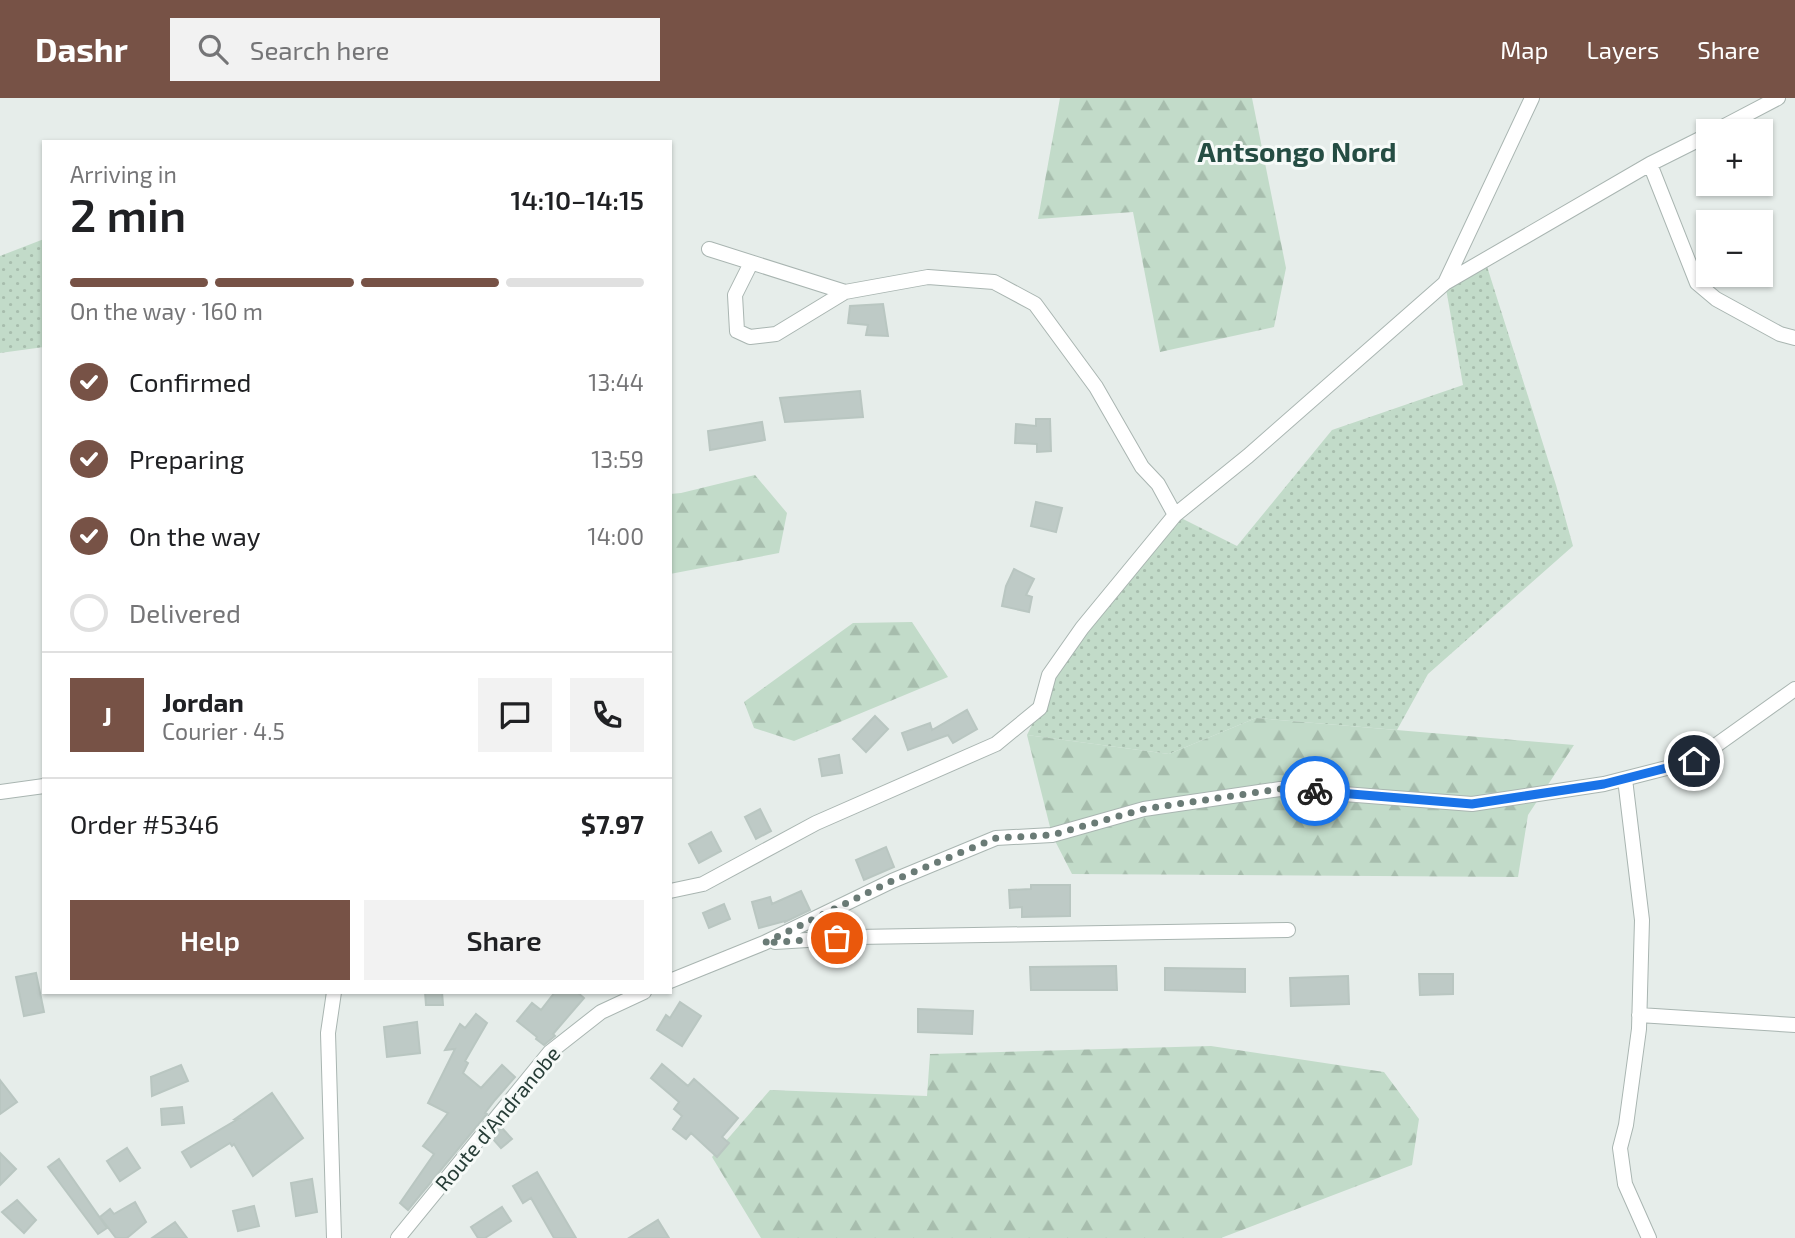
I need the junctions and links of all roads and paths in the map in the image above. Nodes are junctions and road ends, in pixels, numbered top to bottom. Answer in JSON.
{"nodes":[{"id":1,"x":1532,"y":98,"type":"edge"},
{"id":2,"x":1772,"y":99,"type":"edge"},
{"id":3,"x":1736,"y":119,"type":"edge"},
{"id":4,"x":1696,"y":141,"type":"edge"},
{"id":5,"x":1650,"y":164,"type":"junction"},
{"id":6,"x":709,"y":249,"type":"dead end"},
{"id":7,"x":751,"y":263,"type":"junction"},
{"id":8,"x":1445,"y":283,"type":"junction"},
{"id":9,"x":845,"y":292,"type":"junction"},
{"id":10,"x":1795,"y":338,"type":"edge"},
{"id":11,"x":1175,"y":515,"type":"junction"},
{"id":12,"x":1795,"y":689,"type":"edge"},
{"id":13,"x":1625,"y":779,"type":"junction"},
{"id":14,"x":42,"y":786,"type":"edge"},
{"id":15,"x":0,"y":792,"type":"edge"},
{"id":16,"x":672,"y":891,"type":"edge"},
{"id":17,"x":1288,"y":930,"type":"dead end"},
{"id":18,"x":764,"y":943,"type":"junction"},
{"id":19,"x":672,"y":978,"type":"edge"},
{"id":20,"x":334,"y":994,"type":"edge"},
{"id":21,"x":640,"y":994,"type":"edge"},
{"id":22,"x":1639,"y":1015,"type":"junction"},
{"id":23,"x":1795,"y":1024,"type":"edge"},
{"id":24,"x":334,"y":1238,"type":"edge"},
{"id":25,"x":398,"y":1238,"type":"edge"},
{"id":26,"x":1649,"y":1238,"type":"edge"}],
"edges":[{"from":1,"to":8,"type":"street"},
{"from":2,"to":3,"type":"street"},
{"from":4,"to":5,"type":"street"},
{"from":5,"to":8,"type":"street"},
{"from":5,"to":10,"type":"street"},
{"from":6,"to":7,"type":"street"},
{"from":7,"to":9,"type":"street"},
{"from":7,"to":9,"type":"street"},
{"from":8,"to":11,"type":"street"},
{"from":9,"to":11,"type":"street"},
{"from":11,"to":16,"type":"street"},
{"from":12,"to":13,"type":"street"},
{"from":13,"to":18,"type":"street"},
{"from":13,"to":22,"type":"street"},
{"from":14,"to":15,"type":"street"},
{"from":17,"to":18,"type":"street"},
{"from":18,"to":19,"type":"street"},
{"from":20,"to":24,"type":"street"},
{"from":21,"to":25,"type":"street","name":"Route d'Andranobe"},
{"from":22,"to":23,"type":"street"},
{"from":22,"to":26,"type":"street"}]}
